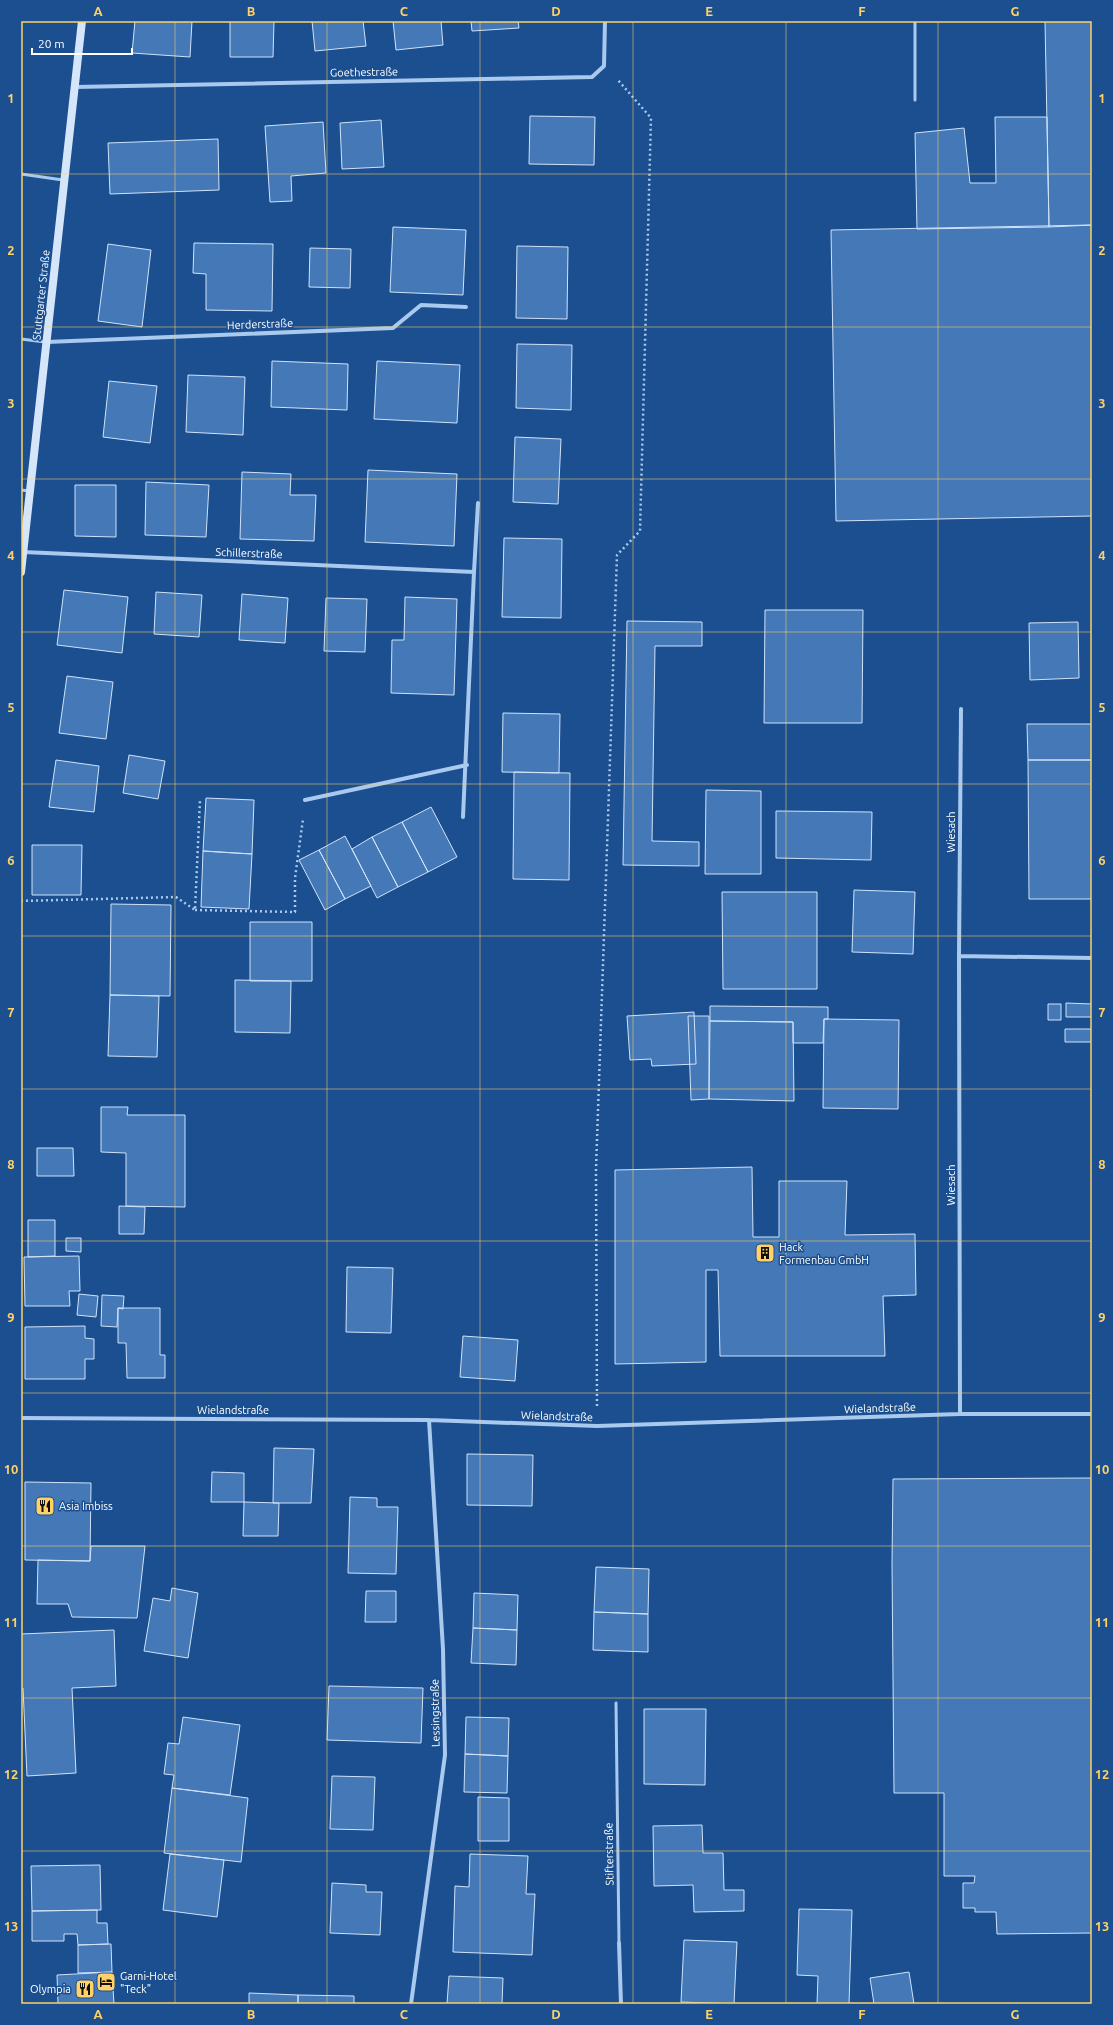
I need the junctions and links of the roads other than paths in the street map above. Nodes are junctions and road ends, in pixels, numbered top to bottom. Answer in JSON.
{"nodes":[{"id":1,"x":82,"y":21,"type":"edge"},
{"id":2,"x":605,"y":21,"type":"edge"},
{"id":3,"x":915,"y":21,"type":"edge"},
{"id":4,"x":75,"y":87,"type":"junction"},
{"id":5,"x":915,"y":100,"type":"dead end"},
{"id":6,"x":21,"y":174,"type":"edge"},
{"id":7,"x":65,"y":180,"type":"junction"},
{"id":8,"x":466,"y":306,"type":"dead end"},
{"id":9,"x":21,"y":339,"type":"edge"},
{"id":10,"x":47,"y":342,"type":"junction"},
{"id":11,"x":25,"y":491,"type":"edge"},
{"id":12,"x":478,"y":503,"type":"dead end"},
{"id":13,"x":23,"y":552,"type":"junction"},
{"id":14,"x":21,"y":572,"type":"edge"},
{"id":15,"x":474,"y":572,"type":"junction"},
{"id":16,"x":961,"y":709,"type":"dead end"},
{"id":17,"x":467,"y":765,"type":"junction"},
{"id":18,"x":305,"y":800,"type":"road end"},
{"id":19,"x":463,"y":817,"type":"dead end"},
{"id":20,"x":959,"y":956,"type":"junction"},
{"id":21,"x":1092,"y":958,"type":"edge"},
{"id":22,"x":960,"y":1414,"type":"junction"},
{"id":23,"x":1092,"y":1414,"type":"edge"},
{"id":24,"x":21,"y":1418,"type":"edge"},
{"id":25,"x":429,"y":1420,"type":"junction"},
{"id":26,"x":616,"y":1703,"type":"dead end"},
{"id":27,"x":619,"y":1943,"type":"joint"},
{"id":28,"x":410,"y":2004,"type":"edge"},
{"id":29,"x":621,"y":2004,"type":"edge"}],
"edges":[{"from":1,"to":4,"type":"main road","name":"Stuttgarter Straße"},
{"from":2,"to":4,"type":"street","name":"Goethestraße"},
{"from":3,"to":5,"type":"lane"},
{"from":4,"to":7,"type":"main road","name":"Stuttgarter Straße"},
{"from":6,"to":7,"type":"lane"},
{"from":7,"to":10,"type":"main road","name":"Stuttgarter Straße"},
{"from":8,"to":10,"type":"street","name":"Herderstraße"},
{"from":9,"to":10,"type":"lane"},
{"from":10,"to":11,"type":"main road","name":"Stuttgarter Straße"},
{"from":11,"to":13,"type":"main road","name":"Stuttgarter Straße"},
{"from":12,"to":15,"type":"street"},
{"from":13,"to":14,"type":"main road","name":"Stuttgarter Straße"},
{"from":13,"to":15,"type":"street","name":"Schillerstraße"},
{"from":15,"to":17,"type":"street"},
{"from":16,"to":20,"type":"street","name":"Wiesach"},
{"from":17,"to":18,"type":"street"},
{"from":17,"to":19,"type":"street"},
{"from":20,"to":21,"type":"street"},
{"from":20,"to":22,"type":"street","name":"Wiesach"},
{"from":22,"to":23,"type":"street","name":"Wielandstraße"},
{"from":22,"to":25,"type":"street","name":"Wielandstraße"},
{"from":24,"to":25,"type":"street","name":"Wielandstraße"},
{"from":25,"to":28,"type":"street","name":"Lessingstraße"},
{"from":26,"to":27,"type":"lane","name":"Stifterstraße"},
{"from":27,"to":29,"type":"street","name":"Stifterstraße"}]}
